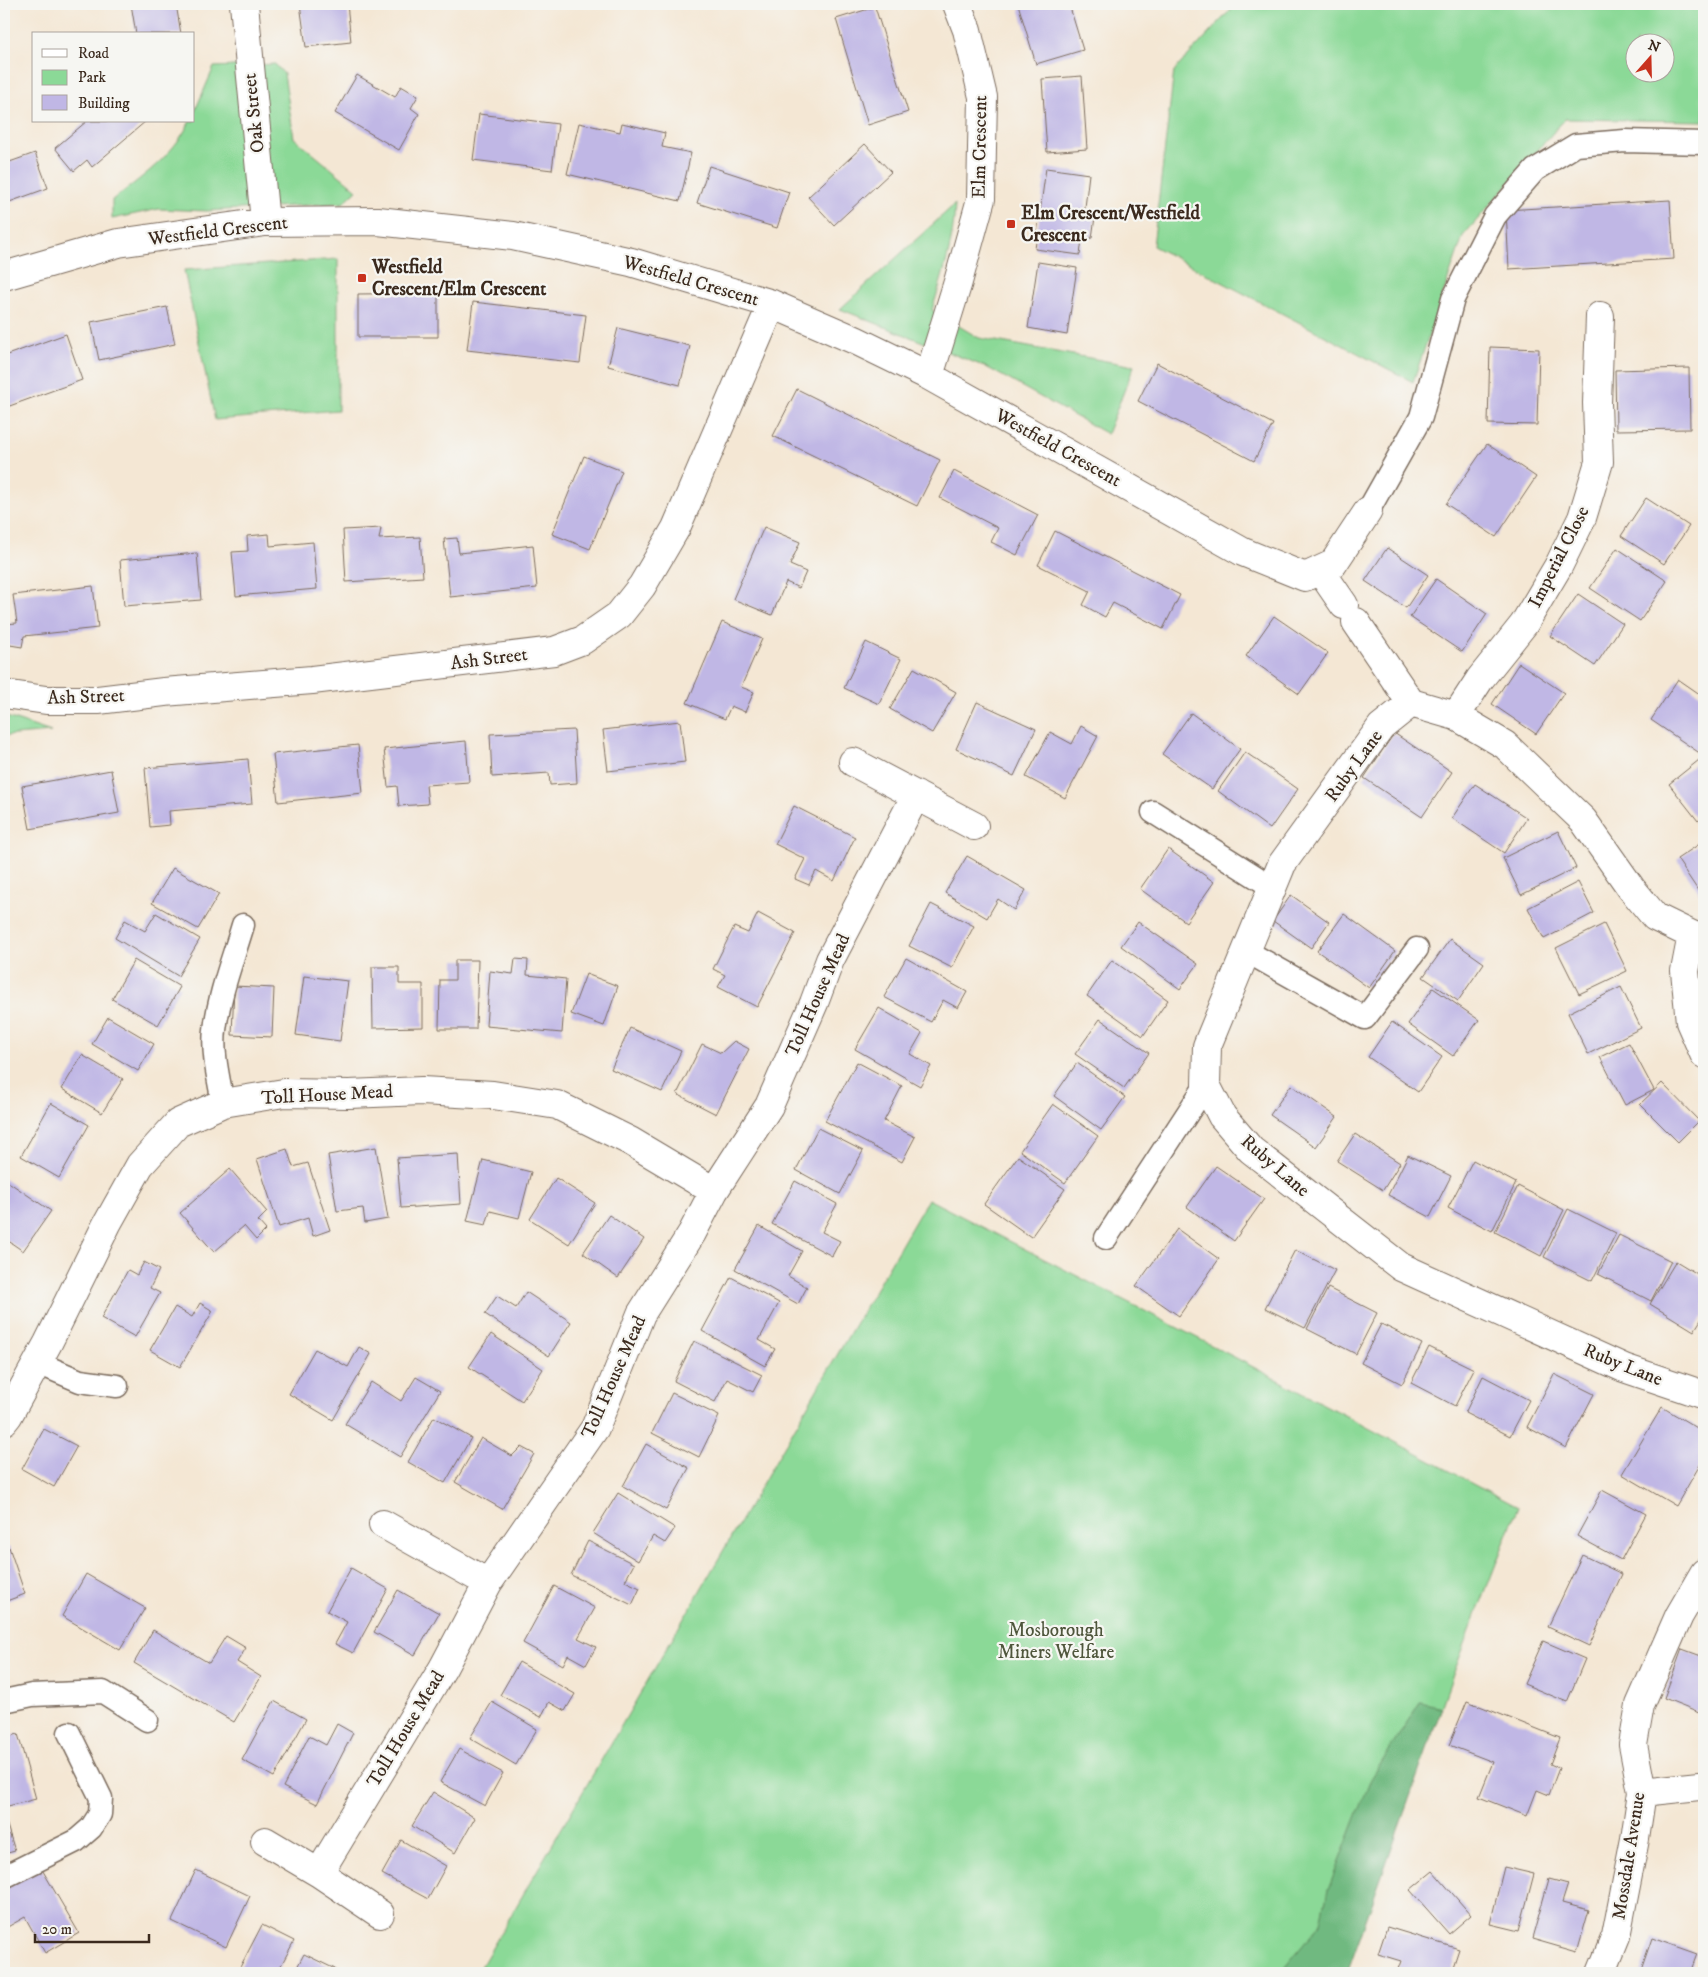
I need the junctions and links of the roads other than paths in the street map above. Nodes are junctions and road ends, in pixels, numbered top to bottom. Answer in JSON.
{"nodes":[{"id":1,"x":244,"y":4,"type":"edge"},
{"id":2,"x":957,"y":4,"type":"edge"},
{"id":3,"x":1704,"y":143,"type":"edge"},
{"id":4,"x":265,"y":222,"type":"junction"},
{"id":5,"x":4,"y":276,"type":"edge"},
{"id":6,"x":772,"y":304,"type":"junction"},
{"id":7,"x":1600,"y":316,"type":"dead end"},
{"id":8,"x":929,"y":376,"type":"junction"},
{"id":9,"x":1368,"y":511,"type":"joint"},
{"id":10,"x":1320,"y":570,"type":"junction"},
{"id":11,"x":4,"y":694,"type":"edge"},
{"id":12,"x":1412,"y":703,"type":"junction"},
{"id":13,"x":1456,"y":716,"type":"junction"},
{"id":14,"x":853,"y":762,"type":"dead end"},
{"id":15,"x":916,"y":795,"type":"junction"},
{"id":16,"x":1153,"y":812,"type":"dead end"},
{"id":17,"x":974,"y":826,"type":"dead end"},
{"id":18,"x":1272,"y":887,"type":"junction"},
{"id":19,"x":243,"y":925,"type":"dead end"},
{"id":20,"x":1698,"y":934,"type":"edge"},
{"id":21,"x":1417,"y":949,"type":"dead end"},
{"id":22,"x":1246,"y":951,"type":"junction"},
{"id":23,"x":1704,"y":1054,"type":"edge"},
{"id":24,"x":1206,"y":1085,"type":"junction"},
{"id":25,"x":223,"y":1103,"type":"junction"},
{"id":26,"x":714,"y":1191,"type":"junction"},
{"id":27,"x":1106,"y":1238,"type":"dead end"},
{"id":28,"x":38,"y":1362,"type":"junction"},
{"id":29,"x":117,"y":1386,"type":"dead end"},
{"id":30,"x":1704,"y":1395,"type":"edge"},
{"id":31,"x":4,"y":1421,"type":"edge"},
{"id":32,"x":383,"y":1524,"type":"dead end"},
{"id":33,"x":1702,"y":1580,"type":"edge"},
{"id":34,"x":488,"y":1583,"type":"junction"},
{"id":35,"x":4,"y":1701,"type":"edge"},
{"id":36,"x":147,"y":1720,"type":"dead end"},
{"id":37,"x":69,"y":1733,"type":"dead end"},
{"id":38,"x":1699,"y":1786,"type":"dead end"},
{"id":39,"x":1642,"y":1792,"type":"junction"},
{"id":40,"x":264,"y":1841,"type":"dead end"},
{"id":41,"x":319,"y":1873,"type":"junction"},
{"id":42,"x":4,"y":1877,"type":"edge"},
{"id":43,"x":380,"y":1914,"type":"dead end"},
{"id":44,"x":1601,"y":1973,"type":"edge"}],
"edges":[{"from":1,"to":4,"type":"street","name":"Oak Street"},
{"from":2,"to":8,"type":"street","name":"Elm Crescent"},
{"from":3,"to":9,"type":"lane"},
{"from":4,"to":5,"type":"street","name":"Westfield Crescent"},
{"from":4,"to":6,"type":"street","name":"Westfield Crescent"},
{"from":6,"to":8,"type":"street","name":"Westfield Crescent"},
{"from":6,"to":11,"type":"street","name":"Ash Street"},
{"from":7,"to":13,"type":"street","name":"Imperial Close"},
{"from":8,"to":10,"type":"street","name":"Westfield Crescent"},
{"from":9,"to":10,"type":"street","name":"Westfield Crescent"},
{"from":10,"to":12,"type":"street"},
{"from":12,"to":13,"type":"street"},
{"from":12,"to":18,"type":"street","name":"Ruby Lane"},
{"from":13,"to":20,"type":"street"},
{"from":14,"to":15,"type":"street"},
{"from":15,"to":17,"type":"street"},
{"from":15,"to":26,"type":"street","name":"Toll House Mead"},
{"from":16,"to":18,"type":"lane"},
{"from":18,"to":22,"type":"street","name":"Ruby Lane"},
{"from":19,"to":25,"type":"lane"},
{"from":20,"to":23,"type":"street"},
{"from":21,"to":22,"type":"lane"},
{"from":22,"to":24,"type":"street","name":"Ruby Lane"},
{"from":24,"to":27,"type":"lane"},
{"from":24,"to":30,"type":"street","name":"Ruby Lane"},
{"from":25,"to":26,"type":"street","name":"Toll House Mead"},
{"from":25,"to":28,"type":"street","name":"Toll House Mead"},
{"from":26,"to":34,"type":"street","name":"Toll House Mead"},
{"from":28,"to":29,"type":"lane"},
{"from":28,"to":31,"type":"street","name":"Toll House Mead"},
{"from":32,"to":34,"type":"street"},
{"from":33,"to":39,"type":"street","name":"Mossdale Avenue"},
{"from":34,"to":41,"type":"street","name":"Toll House Mead"},
{"from":35,"to":36,"type":"lane"},
{"from":37,"to":42,"type":"lane"},
{"from":38,"to":39,"type":"street"},
{"from":39,"to":44,"type":"street","name":"Mossdale Avenue"},
{"from":40,"to":41,"type":"street"},
{"from":41,"to":43,"type":"street"}]}
